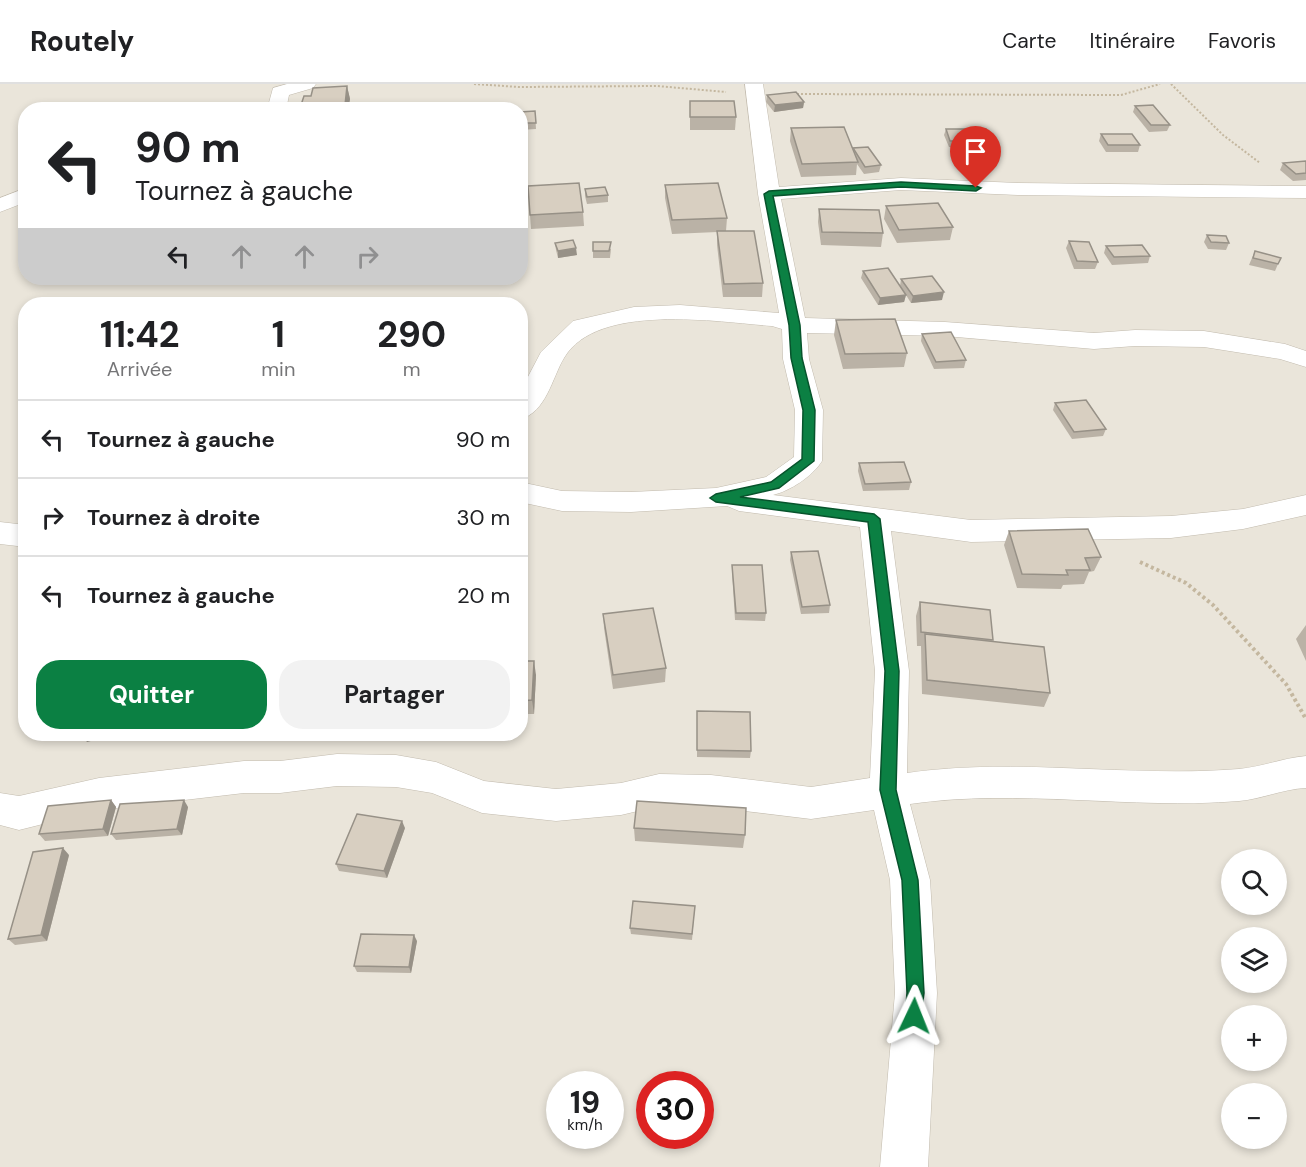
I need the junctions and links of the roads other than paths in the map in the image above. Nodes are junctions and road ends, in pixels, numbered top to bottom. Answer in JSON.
{"nodes":[{"id":1,"x":307,"y":84,"type":"edge"},
{"id":2,"x":755,"y":89,"type":"edge"},
{"id":3,"x":278,"y":102,"type":"edge"},
{"id":4,"x":1300,"y":192,"type":"edge"},
{"id":5,"x":769,"y":194,"type":"junction"},
{"id":6,"x":18,"y":198,"type":"edge"},
{"id":7,"x":0,"y":206,"type":"edge"},
{"id":8,"x":794,"y":325,"type":"junction"},
{"id":9,"x":1306,"y":359,"type":"edge"},
{"id":10,"x":528,"y":402,"type":"edge"},
{"id":11,"x":528,"y":494,"type":"edge"},
{"id":12,"x":716,"y":498,"type":"junction"},
{"id":13,"x":1306,"y":505,"type":"edge"},
{"id":14,"x":874,"y":519,"type":"junction"},
{"id":15,"x":0,"y":533,"type":"edge"},
{"id":16,"x":18,"y":535,"type":"edge"},
{"id":17,"x":1306,"y":772,"type":"edge"},
{"id":18,"x":888,"y":790,"type":"junction"},
{"id":19,"x":0,"y":809,"type":"edge"},
{"id":20,"x":904,"y":1167,"type":"edge"}],
"edges":[{"from":1,"to":3,"type":"street"},
{"from":2,"to":5,"type":"street"},
{"from":4,"to":5,"type":"street"},
{"from":5,"to":8,"type":"street"},
{"from":6,"to":7,"type":"street"},
{"from":8,"to":9,"type":"street"},
{"from":8,"to":10,"type":"street"},
{"from":8,"to":12,"type":"street"},
{"from":11,"to":12,"type":"street"},
{"from":12,"to":14,"type":"street"},
{"from":13,"to":14,"type":"street"},
{"from":14,"to":18,"type":"street"},
{"from":15,"to":16,"type":"street"},
{"from":17,"to":18,"type":"street"},
{"from":18,"to":19,"type":"street"},
{"from":18,"to":20,"type":"street"}]}
